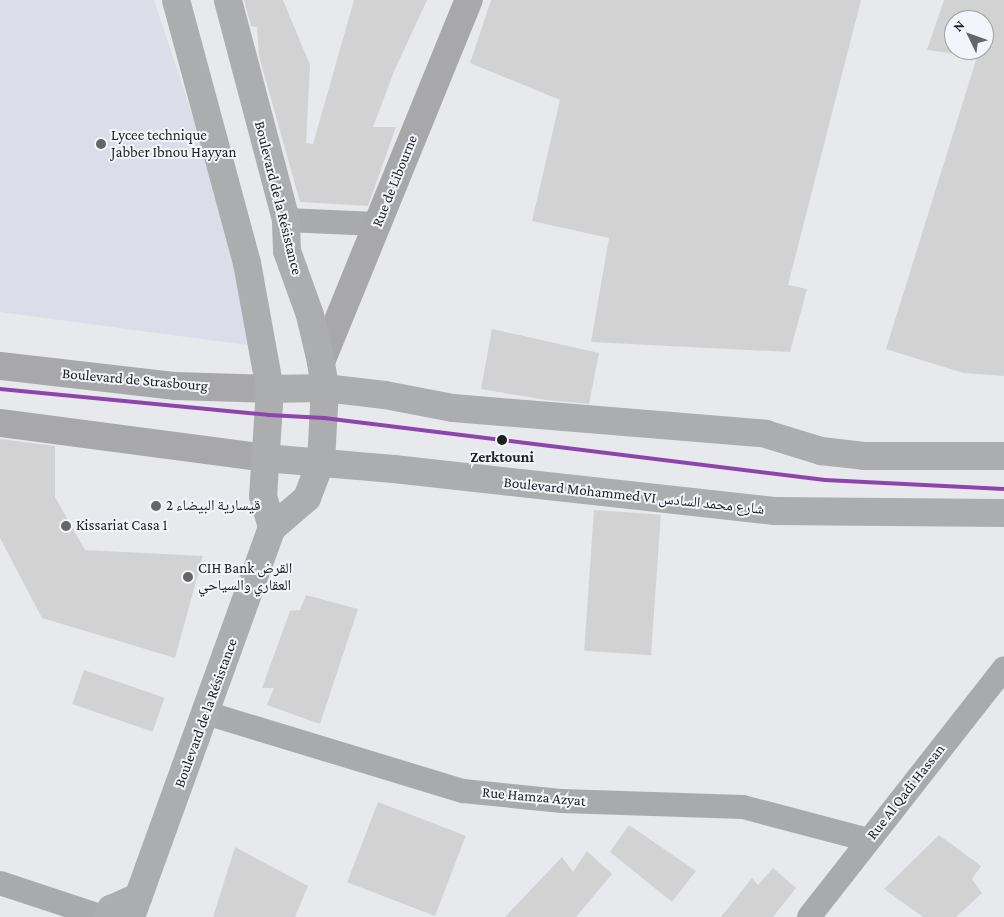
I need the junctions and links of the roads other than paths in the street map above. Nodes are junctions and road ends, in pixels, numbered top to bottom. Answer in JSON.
{"nodes":[{"id":1,"x":176,"y":0,"type":"edge"},
{"id":2,"x":190,"y":0,"type":"edge"},
{"id":3,"x":210,"y":0,"type":"edge"},
{"id":4,"x":228,"y":0,"type":"edge"},
{"id":5,"x":468,"y":0,"type":"edge"},
{"id":6,"x":286,"y":220,"type":"junction"},
{"id":7,"x":377,"y":224,"type":"junction"},
{"id":8,"x":287,"y":251,"type":"junction"},
{"id":9,"x":246,"y":263,"type":"junction"},
{"id":10,"x":321,"y":362,"type":"junction"},
{"id":11,"x":0,"y":366,"type":"edge"},
{"id":12,"x":325,"y":388,"type":"junction"},
{"id":13,"x":270,"y":389,"type":"junction"},
{"id":14,"x":0,"y":423,"type":"edge"},
{"id":15,"x":1004,"y":456,"type":"edge"},
{"id":16,"x":265,"y":458,"type":"junction"},
{"id":17,"x":322,"y":462,"type":"junction"},
{"id":18,"x":1004,"y":513,"type":"edge"},
{"id":19,"x":272,"y":528,"type":"junction"},
{"id":20,"x":1004,"y":668,"type":"edge"},
{"id":21,"x":206,"y":713,"type":"junction"},
{"id":22,"x":868,"y":840,"type":"junction"},
{"id":23,"x":0,"y":883,"type":"edge"},
{"id":24,"x":141,"y":910,"type":"edge"},
{"id":25,"x":103,"y":917,"type":"edge"},
{"id":26,"x":108,"y":917,"type":"edge"},
{"id":27,"x":809,"y":917,"type":"edge"}],
"edges":[{"from":1,"to":9,"type":"main road"},
{"from":2,"to":9,"type":"main road"},
{"from":3,"to":8,"type":"main road"},
{"from":4,"to":6,"type":"main road","name":"Boulevard de la Résistance"},
{"from":5,"to":7,"type":"main road","name":"Rue de Libourne"},
{"from":6,"to":7,"type":"street"},
{"from":6,"to":8,"type":"main road","name":"Boulevard de la Résistance"},
{"from":7,"to":10,"type":"main road","name":"Rue de Libourne"},
{"from":8,"to":10,"type":"main road","name":"Boulevard de la Résistance"},
{"from":9,"to":13,"type":"main road"},
{"from":10,"to":12,"type":"main road","name":"Boulevard de la Résistance"},
{"from":11,"to":13,"type":"main road","name":"Boulevard de Strasbourg"},
{"from":12,"to":13,"type":"main road"},
{"from":12,"to":15,"type":"main road"},
{"from":12,"to":17,"type":"main road","name":"Boulevard de la Résistance"},
{"from":13,"to":16,"type":"main road"},
{"from":14,"to":16,"type":"main road"},
{"from":16,"to":17,"type":"main road","name":"Boulevard Mohammed VI شارع محمد السادس"},
{"from":16,"to":19,"type":"main road"},
{"from":17,"to":18,"type":"main road","name":"Boulevard Mohammed VI شارع محمد السادس"},
{"from":17,"to":19,"type":"main road","name":"Boulevard de la Résistance"},
{"from":19,"to":21,"type":"main road","name":"Boulevard de la Résistance"},
{"from":20,"to":22,"type":"street","name":"Rue Al Qadi Hassan"},
{"from":21,"to":22,"type":"street","name":"Rue Hamza Azyat"},
{"from":21,"to":24,"type":"main road","name":"Boulevard de la Résistance"},
{"from":22,"to":27,"type":"street","name":"Rue Al Qadi Hassan"},
{"from":23,"to":25,"type":"street"},
{"from":24,"to":26,"type":"main road","name":"Boulevard de la Résistance"}]}
